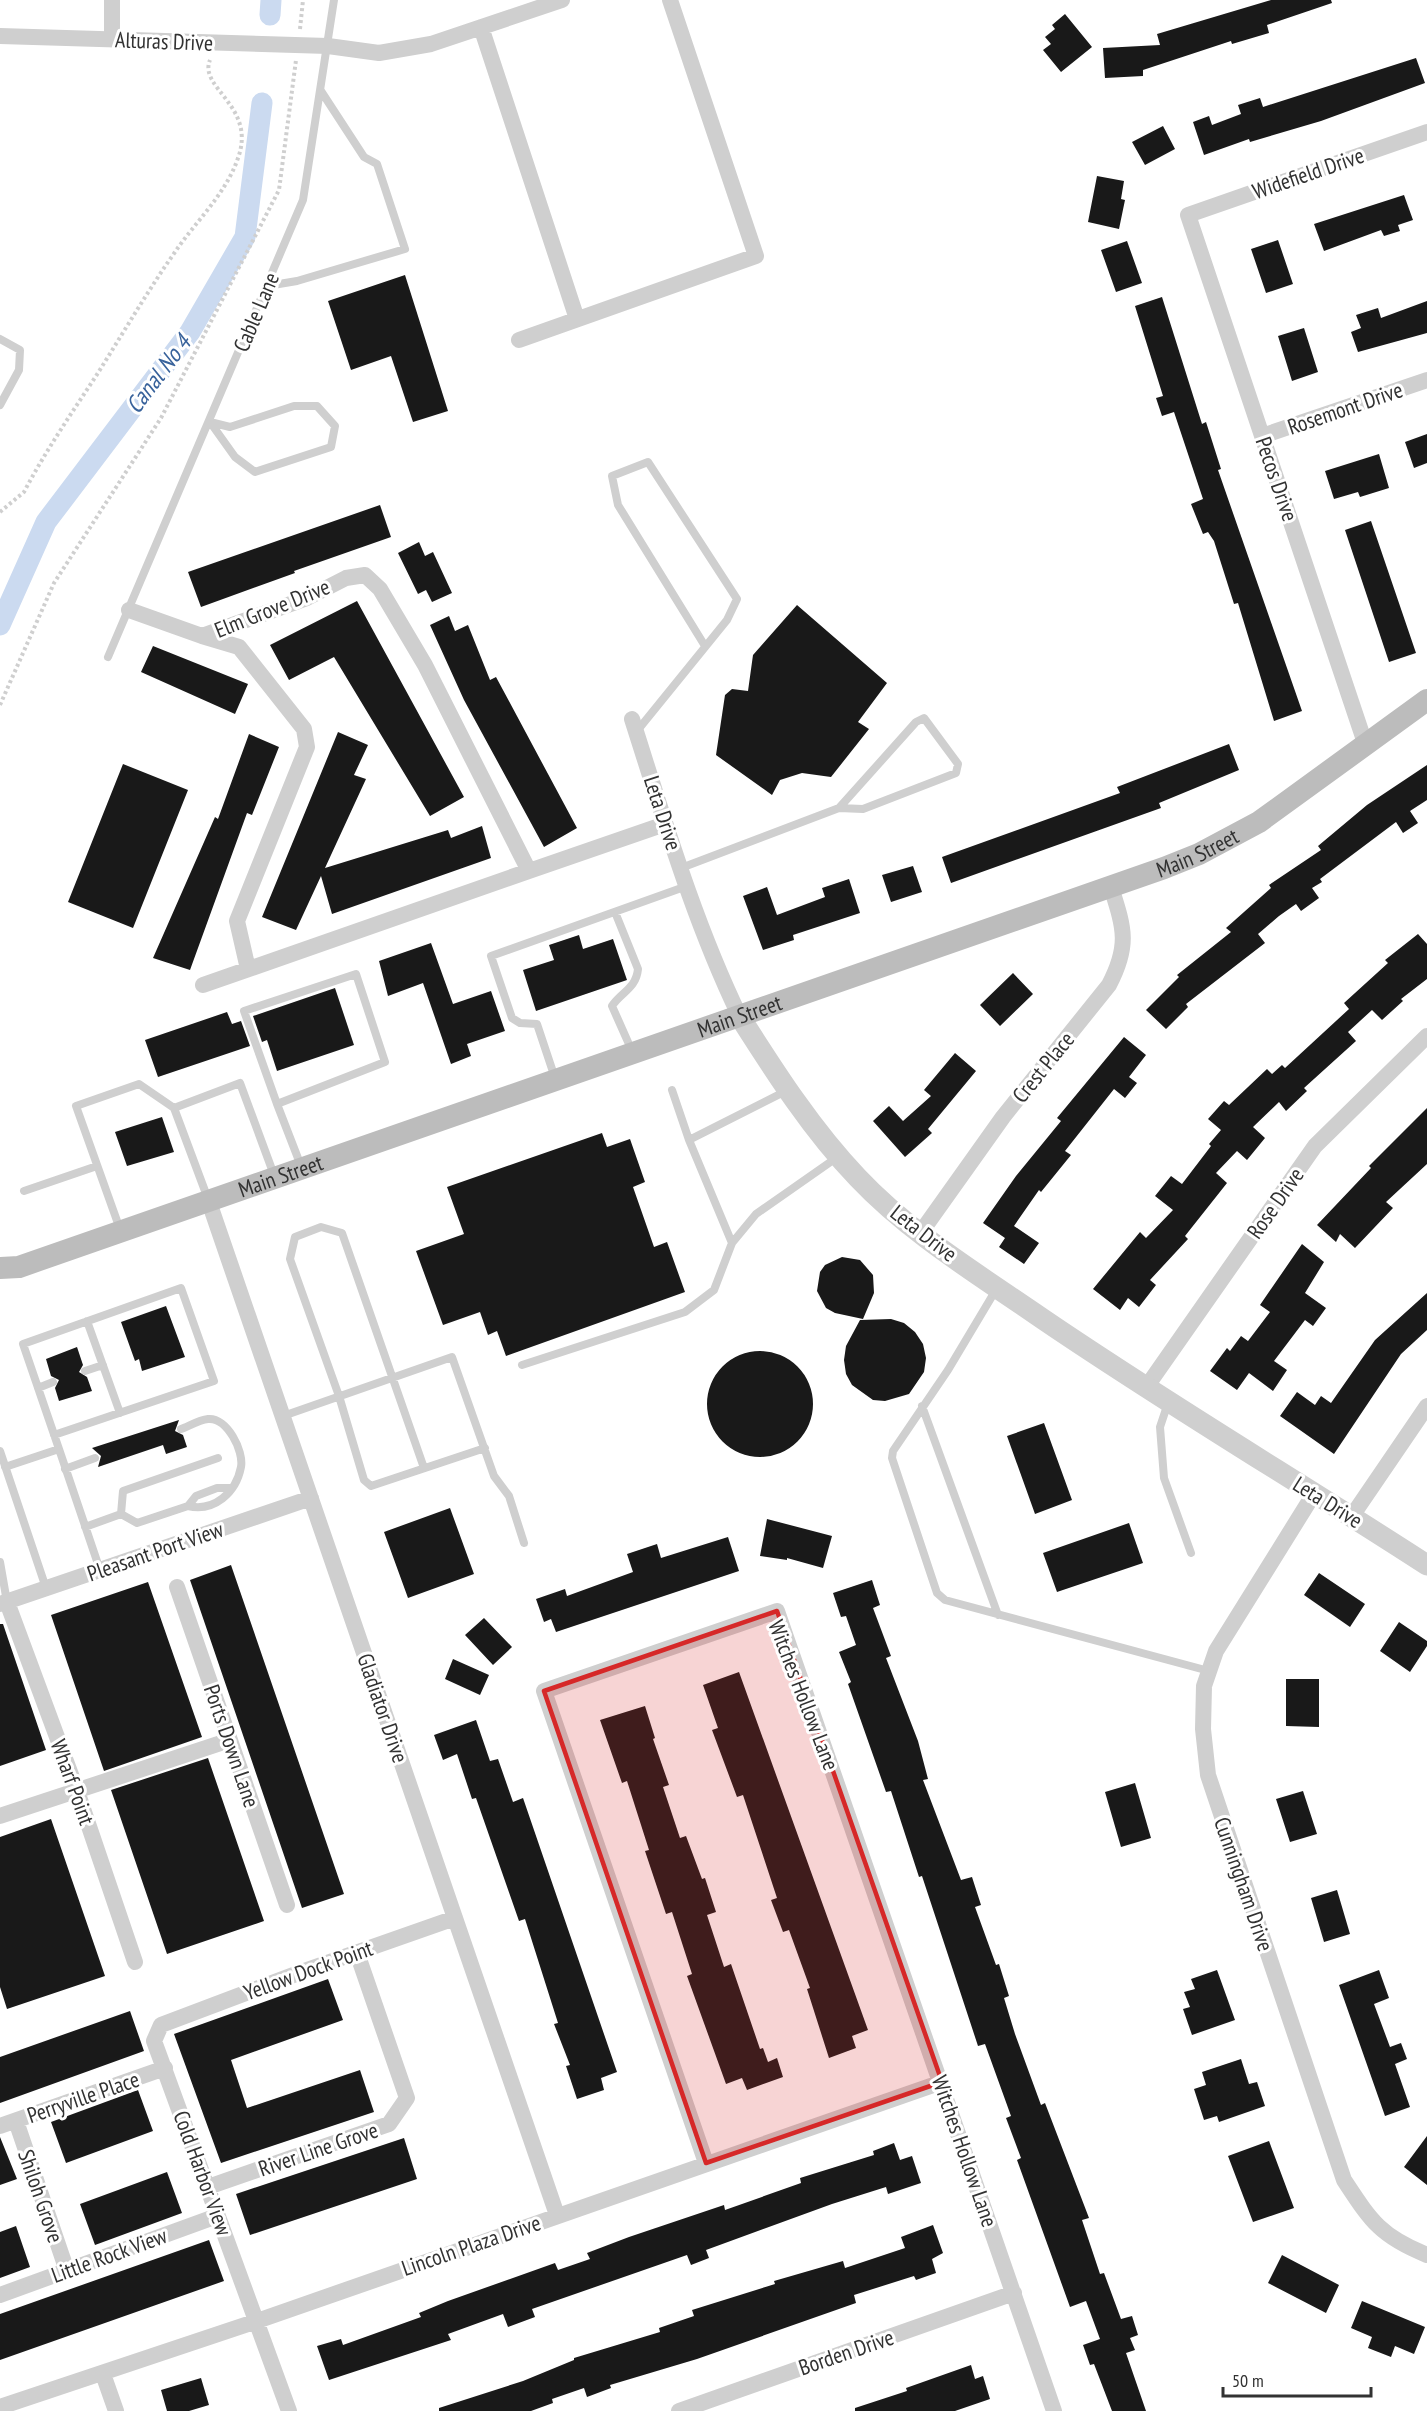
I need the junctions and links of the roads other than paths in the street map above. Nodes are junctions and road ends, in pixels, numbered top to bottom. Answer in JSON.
{"nodes":[{"id":1,"x":112,"y":0,"type":"edge"},
{"id":2,"x":334,"y":0,"type":"edge"},
{"id":3,"x":562,"y":0,"type":"edge"},
{"id":4,"x":670,"y":0,"type":"edge"},
{"id":5,"x":481,"y":27,"type":"junction"},
{"id":6,"x":0,"y":36,"type":"edge"},
{"id":7,"x":112,"y":39,"type":"junction"},
{"id":8,"x":328,"y":46,"type":"junction"},
{"id":9,"x":321,"y":90,"type":"junction"},
{"id":10,"x":1427,"y":132,"type":"edge"},
{"id":11,"x":1188,"y":215,"type":"joint"},
{"id":12,"x":267,"y":286,"type":"junction"},
{"id":13,"x":577,"y":319,"type":"junction"},
{"id":14,"x":0,"y":339,"type":"edge"},
{"id":15,"x":519,"y":340,"type":"dead end"},
{"id":16,"x":1427,"y":380,"type":"edge"},
{"id":17,"x":0,"y":405,"type":"edge"},
{"id":18,"x":210,"y":422,"type":"junction"},
{"id":19,"x":1262,"y":436,"type":"junction"},
{"id":20,"x":129,"y":610,"type":"junction"},
{"id":21,"x":202,"y":636,"type":"junction"},
{"id":22,"x":705,"y":646,"type":"junction"},
{"id":23,"x":108,"y":657,"type":"dead end"},
{"id":24,"x":1427,"y":700,"type":"edge"},
{"id":25,"x":634,"y":725,"type":"joint"},
{"id":26,"x":1365,"y":743,"type":"junction"},
{"id":27,"x":839,"y":808,"type":"junction"},
{"id":28,"x":665,"y":824,"type":"junction"},
{"id":29,"x":681,"y":868,"type":"junction"},
{"id":30,"x":529,"y":871,"type":"junction"},
{"id":31,"x":687,"y":886,"type":"junction"},
{"id":32,"x":1111,"y":887,"type":"junction"},
{"id":33,"x":615,"y":912,"type":"junction"},
{"id":34,"x":248,"y":969,"type":"junction"},
{"id":35,"x":202,"y":985,"type":"dead end"},
{"id":36,"x":740,"y":1017,"type":"junction"},
{"id":37,"x":1427,"y":1036,"type":"edge"},
{"id":38,"x":633,"y":1054,"type":"junction"},
{"id":39,"x":556,"y":1081,"type":"junction"},
{"id":40,"x":672,"y":1090,"type":"dead end"},
{"id":41,"x":789,"y":1090,"type":"junction"},
{"id":42,"x":277,"y":1104,"type":"junction"},
{"id":43,"x":174,"y":1108,"type":"junction"},
{"id":44,"x":689,"y":1140,"type":"junction"},
{"id":45,"x":839,"y":1155,"type":"junction"},
{"id":46,"x":97,"y":1166,"type":"junction"},
{"id":47,"x":303,"y":1169,"type":"junction"},
{"id":48,"x":276,"y":1178,"type":"junction"},
{"id":49,"x":24,"y":1191,"type":"dead end"},
{"id":50,"x":209,"y":1202,"type":"junction"},
{"id":51,"x":121,"y":1232,"type":"junction"},
{"id":52,"x":919,"y":1235,"type":"junction"},
{"id":53,"x":732,"y":1243,"type":"junction"},
{"id":54,"x":10,"y":1268,"type":"edge"},
{"id":55,"x":0,"y":1284,"type":"edge"},
{"id":56,"x":998,"y":1288,"type":"junction"},
{"id":57,"x":87,"y":1321,"type":"junction"},
{"id":58,"x":103,"y":1365,"type":"junction"},
{"id":59,"x":522,"y":1365,"type":"dead end"},
{"id":60,"x":85,"y":1371,"type":"dead end"},
{"id":61,"x":393,"y":1378,"type":"junction"},
{"id":62,"x":53,"y":1382,"type":"dead end"},
{"id":63,"x":38,"y":1388,"type":"junction"},
{"id":64,"x":1145,"y":1389,"type":"junction"},
{"id":65,"x":339,"y":1396,"type":"junction"},
{"id":66,"x":1168,"y":1403,"type":"junction"},
{"id":67,"x":922,"y":1406,"type":"junction"},
{"id":68,"x":1427,"y":1406,"type":"edge"},
{"id":69,"x":120,"y":1413,"type":"junction"},
{"id":70,"x":283,"y":1416,"type":"junction"},
{"id":71,"x":181,"y":1429,"type":"dead end"},
{"id":72,"x":54,"y":1435,"type":"junction"},
{"id":73,"x":485,"y":1448,"type":"junction"},
{"id":74,"x":58,"y":1449,"type":"junction"},
{"id":75,"x":0,"y":1451,"type":"edge"},
{"id":76,"x":95,"y":1458,"type":"dead end"},
{"id":77,"x":218,"y":1458,"type":"dead end"},
{"id":78,"x":5,"y":1467,"type":"junction"},
{"id":79,"x":65,"y":1468,"type":"junction"},
{"id":80,"x":424,"y":1468,"type":"junction"},
{"id":81,"x":230,"y":1488,"type":"junction"},
{"id":82,"x":1315,"y":1492,"type":"junction"},
{"id":83,"x":311,"y":1498,"type":"junction"},
{"id":84,"x":188,"y":1506,"type":"junction"},
{"id":85,"x":121,"y":1514,"type":"junction"},
{"id":86,"x":1352,"y":1516,"type":"junction"},
{"id":87,"x":85,"y":1527,"type":"junction"},
{"id":88,"x":524,"y":1544,"type":"dead end"},
{"id":89,"x":1191,"y":1553,"type":"dead end"},
{"id":90,"x":0,"y":1562,"type":"edge"},
{"id":91,"x":1427,"y":1565,"type":"edge"},
{"id":92,"x":100,"y":1570,"type":"junction"},
{"id":93,"x":177,"y":1587,"type":"dead end"},
{"id":94,"x":46,"y":1588,"type":"junction"},
{"id":95,"x":4,"y":1603,"type":"edge"},
{"id":96,"x":998,"y":1615,"type":"junction"},
{"id":97,"x":1209,"y":1671,"type":"junction"},
{"id":98,"x":230,"y":1740,"type":"junction"},
{"id":99,"x":77,"y":1791,"type":"junction"},
{"id":100,"x":0,"y":1816,"type":"edge"},
{"id":101,"x":287,"y":1905,"type":"dead end"},
{"id":102,"x":455,"y":1918,"type":"junction"},
{"id":103,"x":357,"y":1953,"type":"junction"},
{"id":104,"x":135,"y":1962,"type":"dead end"},
{"id":105,"x":161,"y":2025,"type":"joint"},
{"id":106,"x":165,"y":2068,"type":"junction"},
{"id":107,"x":942,"y":2082,"type":"junction"},
{"id":108,"x":8,"y":2124,"type":"edge"},
{"id":109,"x":706,"y":2163,"type":"junction"},
{"id":110,"x":208,"y":2187,"type":"junction"},
{"id":111,"x":557,"y":2215,"type":"junction"},
{"id":112,"x":217,"y":2216,"type":"junction"},
{"id":113,"x":1427,"y":2255,"type":"edge"},
{"id":114,"x":67,"y":2271,"type":"junction"},
{"id":115,"x":1014,"y":2293,"type":"junction"},
{"id":116,"x":0,"y":2295,"type":"edge"},
{"id":117,"x":257,"y":2321,"type":"junction"},
{"id":118,"x":103,"y":2374,"type":"junction"},
{"id":119,"x":0,"y":2407,"type":"edge"},
{"id":120,"x":116,"y":2411,"type":"edge"},
{"id":121,"x":289,"y":2411,"type":"edge"},
{"id":122,"x":679,"y":2411,"type":"edge"},
{"id":123,"x":1054,"y":2411,"type":"edge"}],
"edges":[{"from":1,"to":7,"type":"street"},
{"from":2,"to":8,"type":"lane","name":"Cable Lane"},
{"from":3,"to":5,"type":"street","name":"Alturas Drive"},
{"from":4,"to":13,"type":"street"},
{"from":5,"to":8,"type":"street","name":"Alturas Drive"},
{"from":5,"to":13,"type":"street"},
{"from":6,"to":7,"type":"street","name":"Alturas Drive"},
{"from":7,"to":8,"type":"street","name":"Alturas Drive"},
{"from":8,"to":9,"type":"lane","name":"Cable Lane"},
{"from":9,"to":12,"type":"lane","name":"Cable Lane"},
{"from":9,"to":12,"type":"lane"},
{"from":10,"to":11,"type":"street","name":"Widefield Drive"},
{"from":11,"to":19,"type":"street","name":"Pecos Drive"},
{"from":12,"to":18,"type":"lane","name":"Cable Lane"},
{"from":13,"to":15,"type":"street"},
{"from":14,"to":17,"type":"lane"},
{"from":16,"to":19,"type":"street","name":"Rosemont Drive"},
{"from":18,"to":18,"type":"lane"},
{"from":18,"to":20,"type":"lane","name":"Cable Lane"},
{"from":19,"to":26,"type":"street","name":"Pecos Drive"},
{"from":20,"to":21,"type":"street"},
{"from":20,"to":23,"type":"lane","name":"Cable Lane"},
{"from":21,"to":30,"type":"street","name":"Elm Grove Drive"},
{"from":21,"to":34,"type":"street","name":"Elm Grove Drive"},
{"from":22,"to":22,"type":"lane"},
{"from":22,"to":25,"type":"lane"},
{"from":24,"to":26,"type":"main road","name":"Main Street"},
{"from":25,"to":28,"type":"street","name":"Leta Drive"},
{"from":26,"to":32,"type":"main road","name":"Main Street"},
{"from":27,"to":27,"type":"lane"},
{"from":27,"to":29,"type":"lane"},
{"from":28,"to":29,"type":"street","name":"Leta Drive"},
{"from":28,"to":30,"type":"street"},
{"from":29,"to":31,"type":"street","name":"Leta Drive"},
{"from":30,"to":34,"type":"street"},
{"from":31,"to":33,"type":"lane"},
{"from":31,"to":36,"type":"street","name":"Leta Drive"},
{"from":32,"to":36,"type":"main road","name":"Main Street"},
{"from":32,"to":52,"type":"street","name":"Crest Place"},
{"from":33,"to":38,"type":"lane"},
{"from":33,"to":39,"type":"lane"},
{"from":34,"to":35,"type":"street"},
{"from":36,"to":38,"type":"main road","name":"Main Street"},
{"from":36,"to":41,"type":"street","name":"Leta Drive"},
{"from":37,"to":64,"type":"street","name":"Rose Drive"},
{"from":38,"to":39,"type":"main road","name":"Main Street"},
{"from":39,"to":47,"type":"main road","name":"Main Street"},
{"from":40,"to":44,"type":"lane"},
{"from":41,"to":44,"type":"lane"},
{"from":41,"to":45,"type":"street","name":"Leta Drive"},
{"from":42,"to":42,"type":"lane"},
{"from":42,"to":47,"type":"lane"},
{"from":43,"to":46,"type":"lane"},
{"from":43,"to":48,"type":"lane"},
{"from":43,"to":50,"type":"lane"},
{"from":44,"to":53,"type":"lane"},
{"from":45,"to":52,"type":"street","name":"Leta Drive"},
{"from":45,"to":53,"type":"lane"},
{"from":46,"to":49,"type":"lane"},
{"from":46,"to":51,"type":"lane"},
{"from":47,"to":48,"type":"main road","name":"Main Street"},
{"from":48,"to":50,"type":"main road","name":"Main Street"},
{"from":50,"to":51,"type":"main road","name":"Main Street"},
{"from":50,"to":70,"type":"street","name":"Gladiator Drive"},
{"from":51,"to":54,"type":"main road","name":"Main Street"},
{"from":52,"to":56,"type":"street","name":"Leta Drive"},
{"from":53,"to":59,"type":"lane"},
{"from":54,"to":55,"type":"main road","name":"Main Street"},
{"from":56,"to":64,"type":"street","name":"Leta Drive"},
{"from":56,"to":67,"type":"lane"},
{"from":57,"to":58,"type":"lane"},
{"from":57,"to":63,"type":"lane"},
{"from":57,"to":69,"type":"lane"},
{"from":58,"to":60,"type":"lane"},
{"from":58,"to":69,"type":"lane"},
{"from":61,"to":65,"type":"lane"},
{"from":61,"to":65,"type":"lane"},
{"from":61,"to":73,"type":"lane"},
{"from":61,"to":80,"type":"lane"},
{"from":62,"to":63,"type":"lane"},
{"from":63,"to":72,"type":"lane"},
{"from":64,"to":66,"type":"street","name":"Leta Drive"},
{"from":65,"to":70,"type":"lane"},
{"from":65,"to":80,"type":"lane"},
{"from":66,"to":82,"type":"street","name":"Leta Drive"},
{"from":66,"to":89,"type":"lane"},
{"from":67,"to":96,"type":"lane"},
{"from":67,"to":96,"type":"lane"},
{"from":68,"to":86,"type":"street"},
{"from":69,"to":72,"type":"lane"},
{"from":70,"to":83,"type":"street","name":"Gladiator Drive"},
{"from":71,"to":81,"type":"lane"},
{"from":72,"to":74,"type":"lane"},
{"from":73,"to":80,"type":"lane"},
{"from":73,"to":88,"type":"lane"},
{"from":74,"to":78,"type":"lane"},
{"from":74,"to":79,"type":"lane"},
{"from":75,"to":78,"type":"lane"},
{"from":76,"to":79,"type":"lane"},
{"from":77,"to":85,"type":"lane"},
{"from":78,"to":94,"type":"lane"},
{"from":79,"to":87,"type":"lane"},
{"from":81,"to":84,"type":"lane"},
{"from":81,"to":84,"type":"lane"},
{"from":82,"to":86,"type":"street","name":"Leta Drive"},
{"from":82,"to":97,"type":"street","name":"Cunningham Drive"},
{"from":83,"to":92,"type":"street","name":"Pleasant Port View"},
{"from":83,"to":102,"type":"street","name":"Gladiator Drive"},
{"from":84,"to":85,"type":"lane"},
{"from":85,"to":87,"type":"lane"},
{"from":86,"to":91,"type":"street","name":"Leta Drive"},
{"from":87,"to":92,"type":"lane"},
{"from":90,"to":95,"type":"lane"},
{"from":92,"to":94,"type":"street","name":"Pleasant Port View"},
{"from":93,"to":98,"type":"street","name":"Ports Down Lane"},
{"from":94,"to":95,"type":"street","name":"Pleasant Port View"},
{"from":95,"to":99,"type":"street","name":"Wharf Point"},
{"from":96,"to":97,"type":"lane"},
{"from":97,"to":113,"type":"street","name":"Cunningham Drive"},
{"from":98,"to":99,"type":"street"},
{"from":98,"to":101,"type":"street","name":"Ports Down Lane"},
{"from":99,"to":100,"type":"street"},
{"from":99,"to":104,"type":"street","name":"Wharf Point"},
{"from":102,"to":103,"type":"street","name":"Yellow Dock Point"},
{"from":102,"to":111,"type":"street","name":"Gladiator Drive"},
{"from":103,"to":105,"type":"street","name":"Yellow Dock Point"},
{"from":103,"to":110,"type":"street","name":"River Line Grove"},
{"from":105,"to":106,"type":"street","name":"Cold Harbor View"},
{"from":106,"to":108,"type":"street","name":"Perryville Place"},
{"from":106,"to":110,"type":"street","name":"Cold Harbor View"},
{"from":107,"to":109,"type":"street","name":"Lincoln Plaza Drive"},
{"from":107,"to":109,"type":"street","name":"Witches Hollow Lane"},
{"from":107,"to":115,"type":"street","name":"Witches Hollow Lane"},
{"from":108,"to":114,"type":"street","name":"Shiloh Grove"},
{"from":109,"to":111,"type":"street","name":"Lincoln Plaza Drive"},
{"from":110,"to":112,"type":"street","name":"Cold Harbor View"},
{"from":111,"to":117,"type":"street","name":"Lincoln Plaza Drive"},
{"from":112,"to":114,"type":"street","name":"Little Rock View"},
{"from":112,"to":117,"type":"street","name":"Cold Harbor View"},
{"from":114,"to":116,"type":"street","name":"Little Rock View"},
{"from":115,"to":122,"type":"street","name":"Borden Drive"},
{"from":115,"to":123,"type":"street","name":"Witches Hollow Lane"},
{"from":117,"to":118,"type":"street","name":"Lincoln Plaza Drive"},
{"from":117,"to":121,"type":"street","name":"Cold Harbor View"},
{"from":118,"to":119,"type":"street","name":"Lincoln Plaza Drive"},
{"from":118,"to":120,"type":"street"}]}
